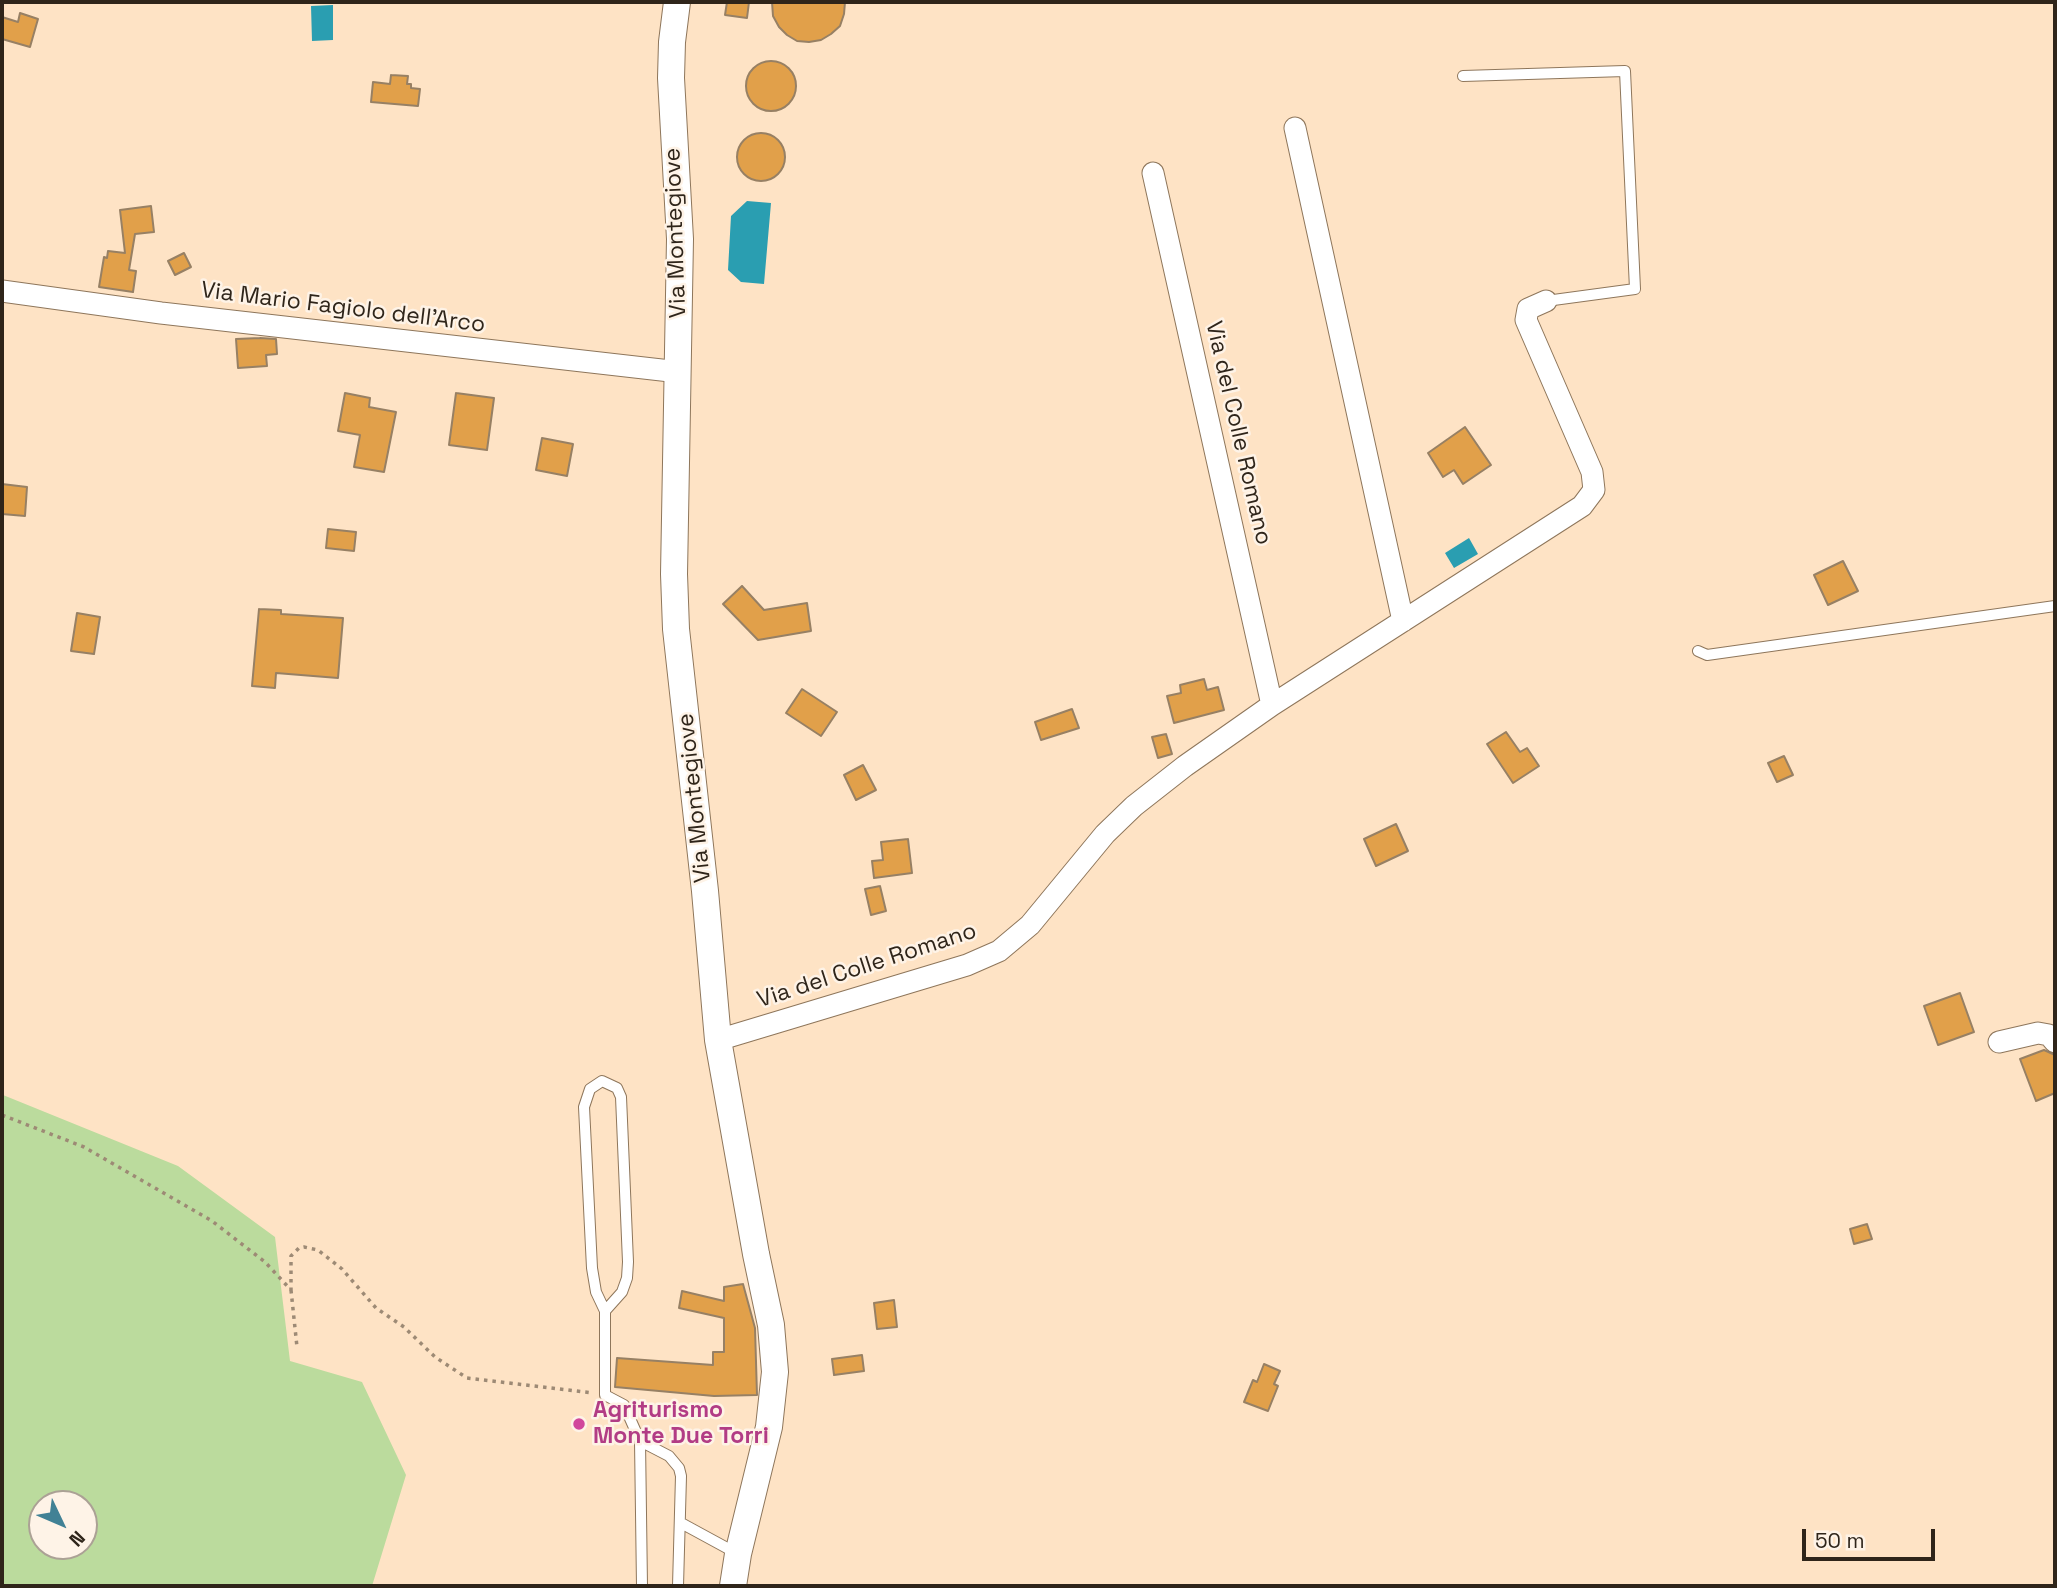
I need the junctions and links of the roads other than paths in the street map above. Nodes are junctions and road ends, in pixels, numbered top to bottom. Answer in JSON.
{"nodes":[{"id":1,"x":677,"y":2,"type":"edge"},
{"id":2,"x":1463,"y":76,"type":"dead end"},
{"id":3,"x":1295,"y":128,"type":"dead end"},
{"id":4,"x":1153,"y":173,"type":"dead end"},
{"id":5,"x":2,"y":291,"type":"edge"},
{"id":6,"x":1546,"y":301,"type":"joint"},
{"id":7,"x":678,"y":372,"type":"junction"},
{"id":8,"x":2055,"y":606,"type":"edge"},
{"id":9,"x":1403,"y":621,"type":"junction"},
{"id":10,"x":1698,"y":651,"type":"dead end"},
{"id":11,"x":1272,"y":705,"type":"junction"},
{"id":12,"x":718,"y":1040,"type":"junction"},
{"id":13,"x":1999,"y":1042,"type":"dead end"},
{"id":14,"x":2055,"y":1042,"type":"edge"},
{"id":15,"x":605,"y":1311,"type":"junction"},
{"id":16,"x":640,"y":1441,"type":"junction"},
{"id":17,"x":681,"y":1523,"type":"junction"},
{"id":18,"x":738,"y":1555,"type":"junction"},
{"id":19,"x":642,"y":1586,"type":"edge"},
{"id":20,"x":678,"y":1586,"type":"edge"},
{"id":21,"x":733,"y":1586,"type":"edge"}],
"edges":[{"from":1,"to":7,"type":"street","name":"Via Montegiove"},
{"from":2,"to":6,"type":"lane","name":"Via del Colle Romano"},
{"from":3,"to":9,"type":"street"},
{"from":4,"to":11,"type":"street","name":"Via del Colle Romano"},
{"from":5,"to":7,"type":"street","name":"Via Mario Fagiolo dell'Arco"},
{"from":6,"to":9,"type":"street","name":"Via del Colle Romano"},
{"from":7,"to":12,"type":"street","name":"Via Montegiove"},
{"from":8,"to":10,"type":"lane"},
{"from":9,"to":11,"type":"street","name":"Via del Colle Romano"},
{"from":11,"to":12,"type":"street","name":"Via del Colle Romano"},
{"from":12,"to":18,"type":"street","name":"Via Montegiove"},
{"from":13,"to":14,"type":"street"},
{"from":15,"to":15,"type":"lane"},
{"from":15,"to":16,"type":"lane"},
{"from":16,"to":17,"type":"lane"},
{"from":16,"to":19,"type":"lane"},
{"from":17,"to":18,"type":"lane"},
{"from":17,"to":20,"type":"lane"},
{"from":18,"to":21,"type":"street","name":"Via Montegiove"}]}
